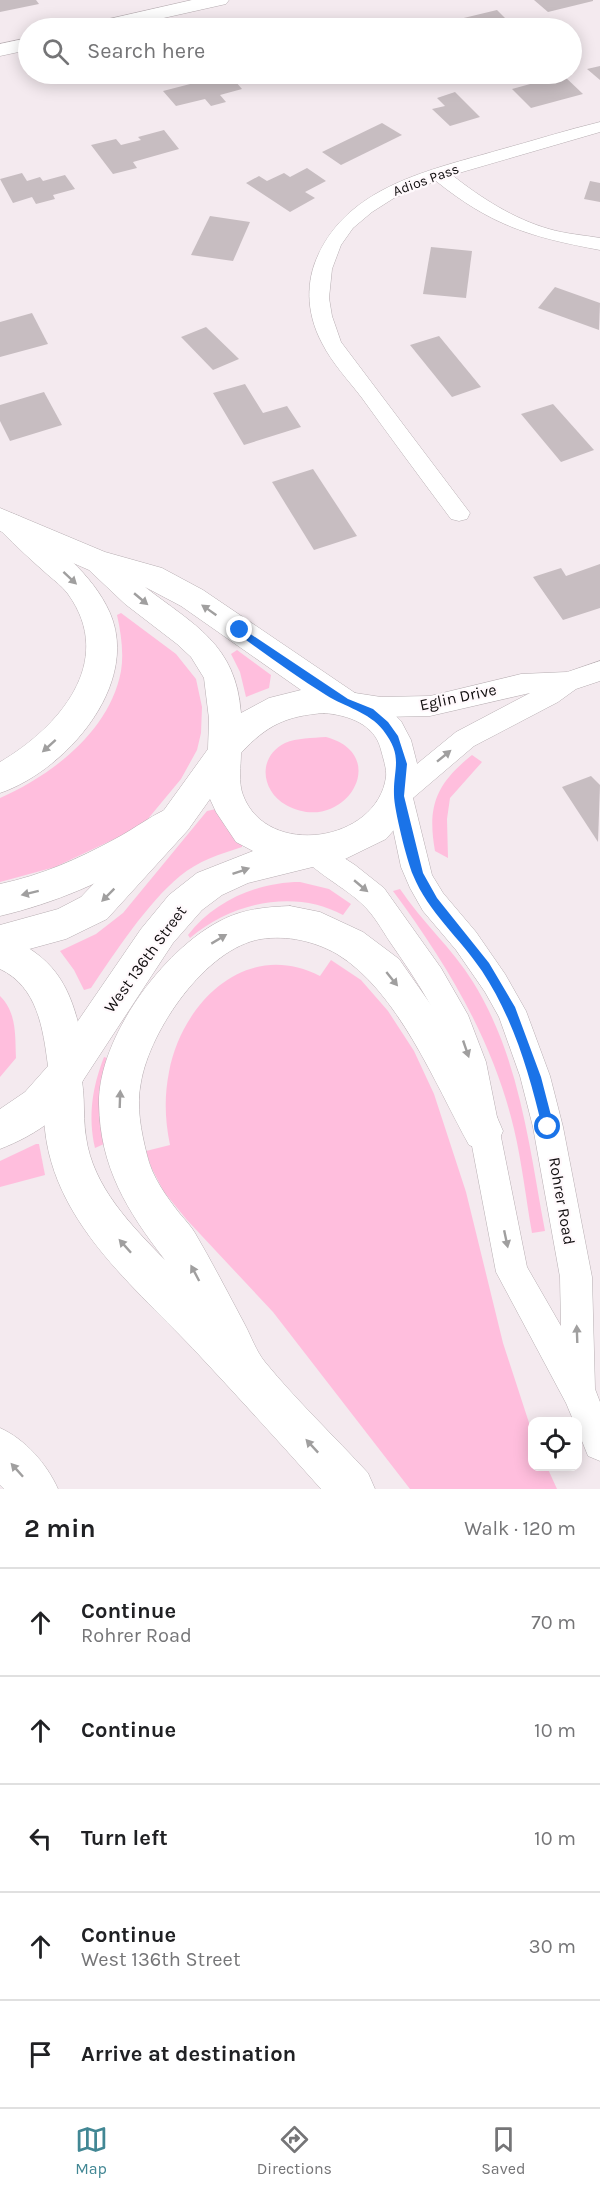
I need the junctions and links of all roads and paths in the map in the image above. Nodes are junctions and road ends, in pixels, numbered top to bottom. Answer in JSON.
{"nodes":[{"id":1,"x":219,"y":0,"type":"edge"},
{"id":2,"x":139,"y":18,"type":"edge"},
{"id":3,"x":18,"y":46,"type":"edge"},
{"id":4,"x":0,"y":50,"type":"edge"},
{"id":5,"x":600,"y":128,"type":"edge"},
{"id":6,"x":439,"y":174,"type":"junction"},
{"id":7,"x":600,"y":244,"type":"edge"},
{"id":8,"x":459,"y":513,"type":"dead end"},
{"id":9,"x":6,"y":521,"type":"edge"},
{"id":10,"x":97,"y":561,"type":"junction"},
{"id":11,"x":600,"y":671,"type":"edge"},
{"id":12,"x":567,"y":682,"type":"junction"},
{"id":13,"x":347,"y":702,"type":"junction"},
{"id":14,"x":225,"y":750,"type":"junction"},
{"id":15,"x":0,"y":779,"type":"edge"},
{"id":16,"x":399,"y":795,"type":"junction"},
{"id":17,"x":176,"y":820,"type":"junction"},
{"id":18,"x":312,"y":853,"type":"junction"},
{"id":19,"x":0,"y":900,"type":"edge"},
{"id":20,"x":0,"y":941,"type":"edge"},
{"id":21,"x":0,"y":951,"type":"edge"},
{"id":22,"x":65,"y":1073,"type":"junction"},
{"id":23,"x":0,"y":1130,"type":"edge"},
{"id":24,"x":483,"y":1131,"type":"junction"},
{"id":25,"x":251,"y":1381,"type":"junction"},
{"id":26,"x":579,"y":1392,"type":"junction"},
{"id":27,"x":600,"y":1444,"type":"edge"},
{"id":28,"x":0,"y":1451,"type":"edge"},
{"id":29,"x":34,"y":1489,"type":"edge"},
{"id":30,"x":352,"y":1489,"type":"edge"}],
"edges":[{"from":1,"to":2,"type":"main road"},
{"from":3,"to":4,"type":"main road"},
{"from":5,"to":6,"type":"street","name":"Adios Pass"},
{"from":6,"to":7,"type":"street"},
{"from":6,"to":8,"type":"street","name":"Adios Pass"},
{"from":9,"to":10,"type":"main road"},
{"from":9,"to":15,"type":"main road","one_way":true},
{"from":13,"to":10,"type":"main road","one_way":true},
{"from":10,"to":14,"type":"main road","one_way":true},
{"from":11,"to":12,"type":"street","name":"Eglin Drive"},
{"from":12,"to":13,"type":"street","name":"Eglin Drive"},
{"from":16,"to":12,"type":"street","name":"Eglin Drive","one_way":true},
{"from":13,"to":14,"type":"main road"},
{"from":13,"to":16,"type":"main road"},
{"from":14,"to":17,"type":"main road"},
{"from":14,"to":18,"type":"main road"},
{"from":16,"to":18,"type":"main road"},
{"from":26,"to":16,"type":"street","name":"Rohrer Road","one_way":true},
{"from":17,"to":19,"type":"main road","one_way":true},
{"from":17,"to":20,"type":"main road","one_way":true},
{"from":22,"to":18,"type":"main road","name":"West 136th Street","one_way":true},
{"from":18,"to":24,"type":"street","name":"Rohrer Road","one_way":true},
{"from":21,"to":22,"type":"main road"},
{"from":22,"to":23,"type":"main road","name":"West 136th Street"},
{"from":25,"to":22,"type":"main road","one_way":true},
{"from":25,"to":24,"type":"main road","one_way":true},
{"from":24,"to":26,"type":"street","name":"Rohrer Road","one_way":true},
{"from":30,"to":25,"type":"main road","one_way":true},
{"from":26,"to":27,"type":"street","name":"Rohrer Road"},
{"from":29,"to":28,"type":"main road","one_way":true}]}
